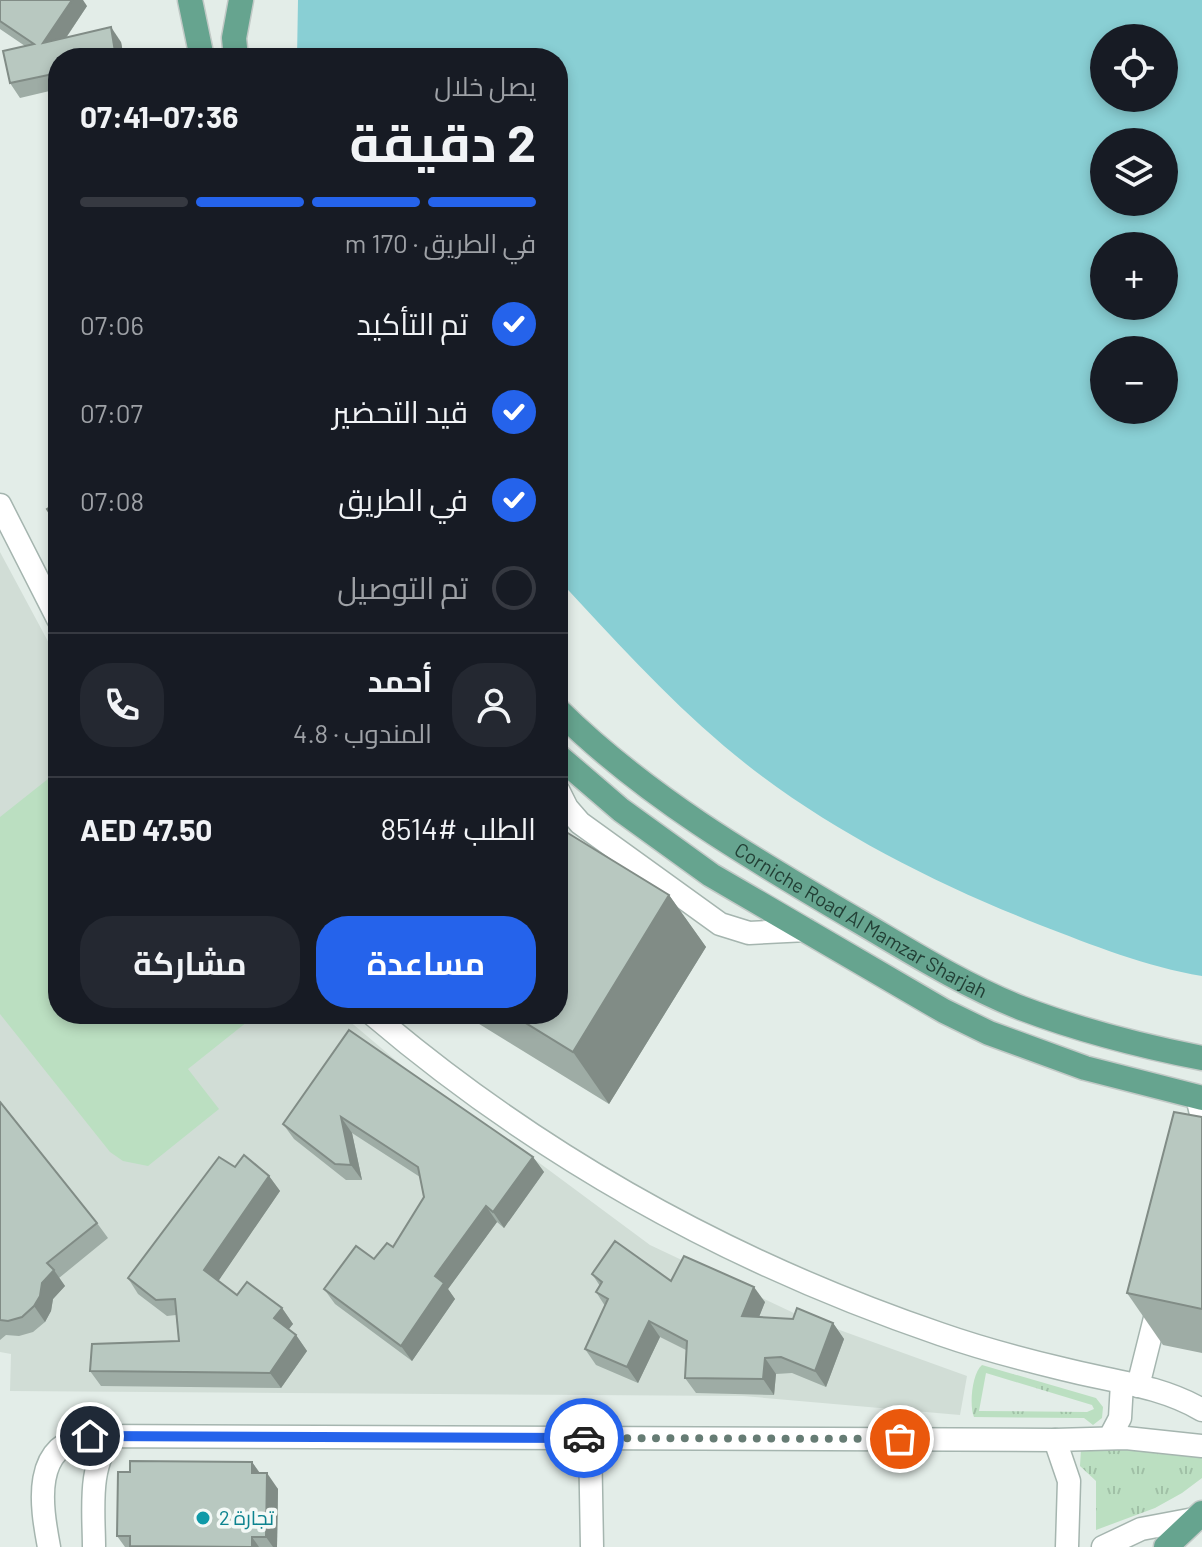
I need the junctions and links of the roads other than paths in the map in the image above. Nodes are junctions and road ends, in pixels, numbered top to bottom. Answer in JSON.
{"nodes":[{"id":1,"x":190,"y":0,"type":"edge"},
{"id":2,"x":241,"y":0,"type":"edge"},
{"id":3,"x":200,"y":48,"type":"edge"},
{"id":4,"x":236,"y":48,"type":"edge"},
{"id":5,"x":0,"y":505,"type":"edge"},
{"id":6,"x":48,"y":599,"type":"edge"},
{"id":7,"x":568,"y":719,"type":"edge"},
{"id":8,"x":568,"y":765,"type":"edge"},
{"id":9,"x":568,"y":814,"type":"edge"},
{"id":10,"x":568,"y":815,"type":"edge"},
{"id":11,"x":589,"y":830,"type":"junction"},
{"id":12,"x":807,"y":930,"type":"junction"},
{"id":13,"x":399,"y":1024,"type":"edge"},
{"id":14,"x":1202,"y":1058,"type":"edge"},
{"id":15,"x":1200,"y":1104,"type":"edge"},
{"id":16,"x":1165,"y":1282,"type":"edge"},
{"id":17,"x":1130,"y":1384,"type":"junction"},
{"id":18,"x":1202,"y":1410,"type":"edge"},
{"id":19,"x":114,"y":1436,"type":"junction"},
{"id":20,"x":1110,"y":1437,"type":"junction"},
{"id":21,"x":590,"y":1438,"type":"junction"},
{"id":22,"x":1055,"y":1440,"type":"junction"},
{"id":23,"x":1202,"y":1446,"type":"edge"},
{"id":24,"x":1198,"y":1516,"type":"edge"},
{"id":25,"x":43,"y":1517,"type":"junction"},
{"id":26,"x":36,"y":1547,"type":"edge"},
{"id":27,"x":49,"y":1547,"type":"edge"},
{"id":28,"x":94,"y":1547,"type":"edge"},
{"id":29,"x":592,"y":1547,"type":"edge"},
{"id":30,"x":1067,"y":1547,"type":"edge"},
{"id":31,"x":1103,"y":1547,"type":"edge"},
{"id":32,"x":1166,"y":1547,"type":"edge"}],
"edges":[{"from":1,"to":3,"type":"main road"},
{"from":2,"to":4,"type":"main road"},
{"from":5,"to":6,"type":"street"},
{"from":7,"to":14,"type":"main road","name":"Corniche Road Al Mamzar Sharjah"},
{"from":8,"to":12,"type":"main road","name":"Corniche Road Al Mamzar Sharjah"},
{"from":9,"to":11,"type":"street"},
{"from":10,"to":11,"type":"street"},
{"from":11,"to":12,"type":"street"},
{"from":12,"to":15,"type":"main road","name":"Corniche Road Al Mamzar Sharjah"},
{"from":13,"to":17,"type":"street"},
{"from":16,"to":17,"type":"street"},
{"from":17,"to":18,"type":"street"},
{"from":17,"to":20,"type":"street"},
{"from":19,"to":21,"type":"street"},
{"from":19,"to":25,"type":"street"},
{"from":19,"to":28,"type":"street"},
{"from":20,"to":22,"type":"street"},
{"from":20,"to":23,"type":"street"},
{"from":21,"to":22,"type":"street"},
{"from":21,"to":29,"type":"street"},
{"from":22,"to":30,"type":"street"},
{"from":24,"to":31,"type":"street"},
{"from":24,"to":32,"type":"main road"},
{"from":25,"to":26,"type":"street"},
{"from":25,"to":27,"type":"street"}]}
